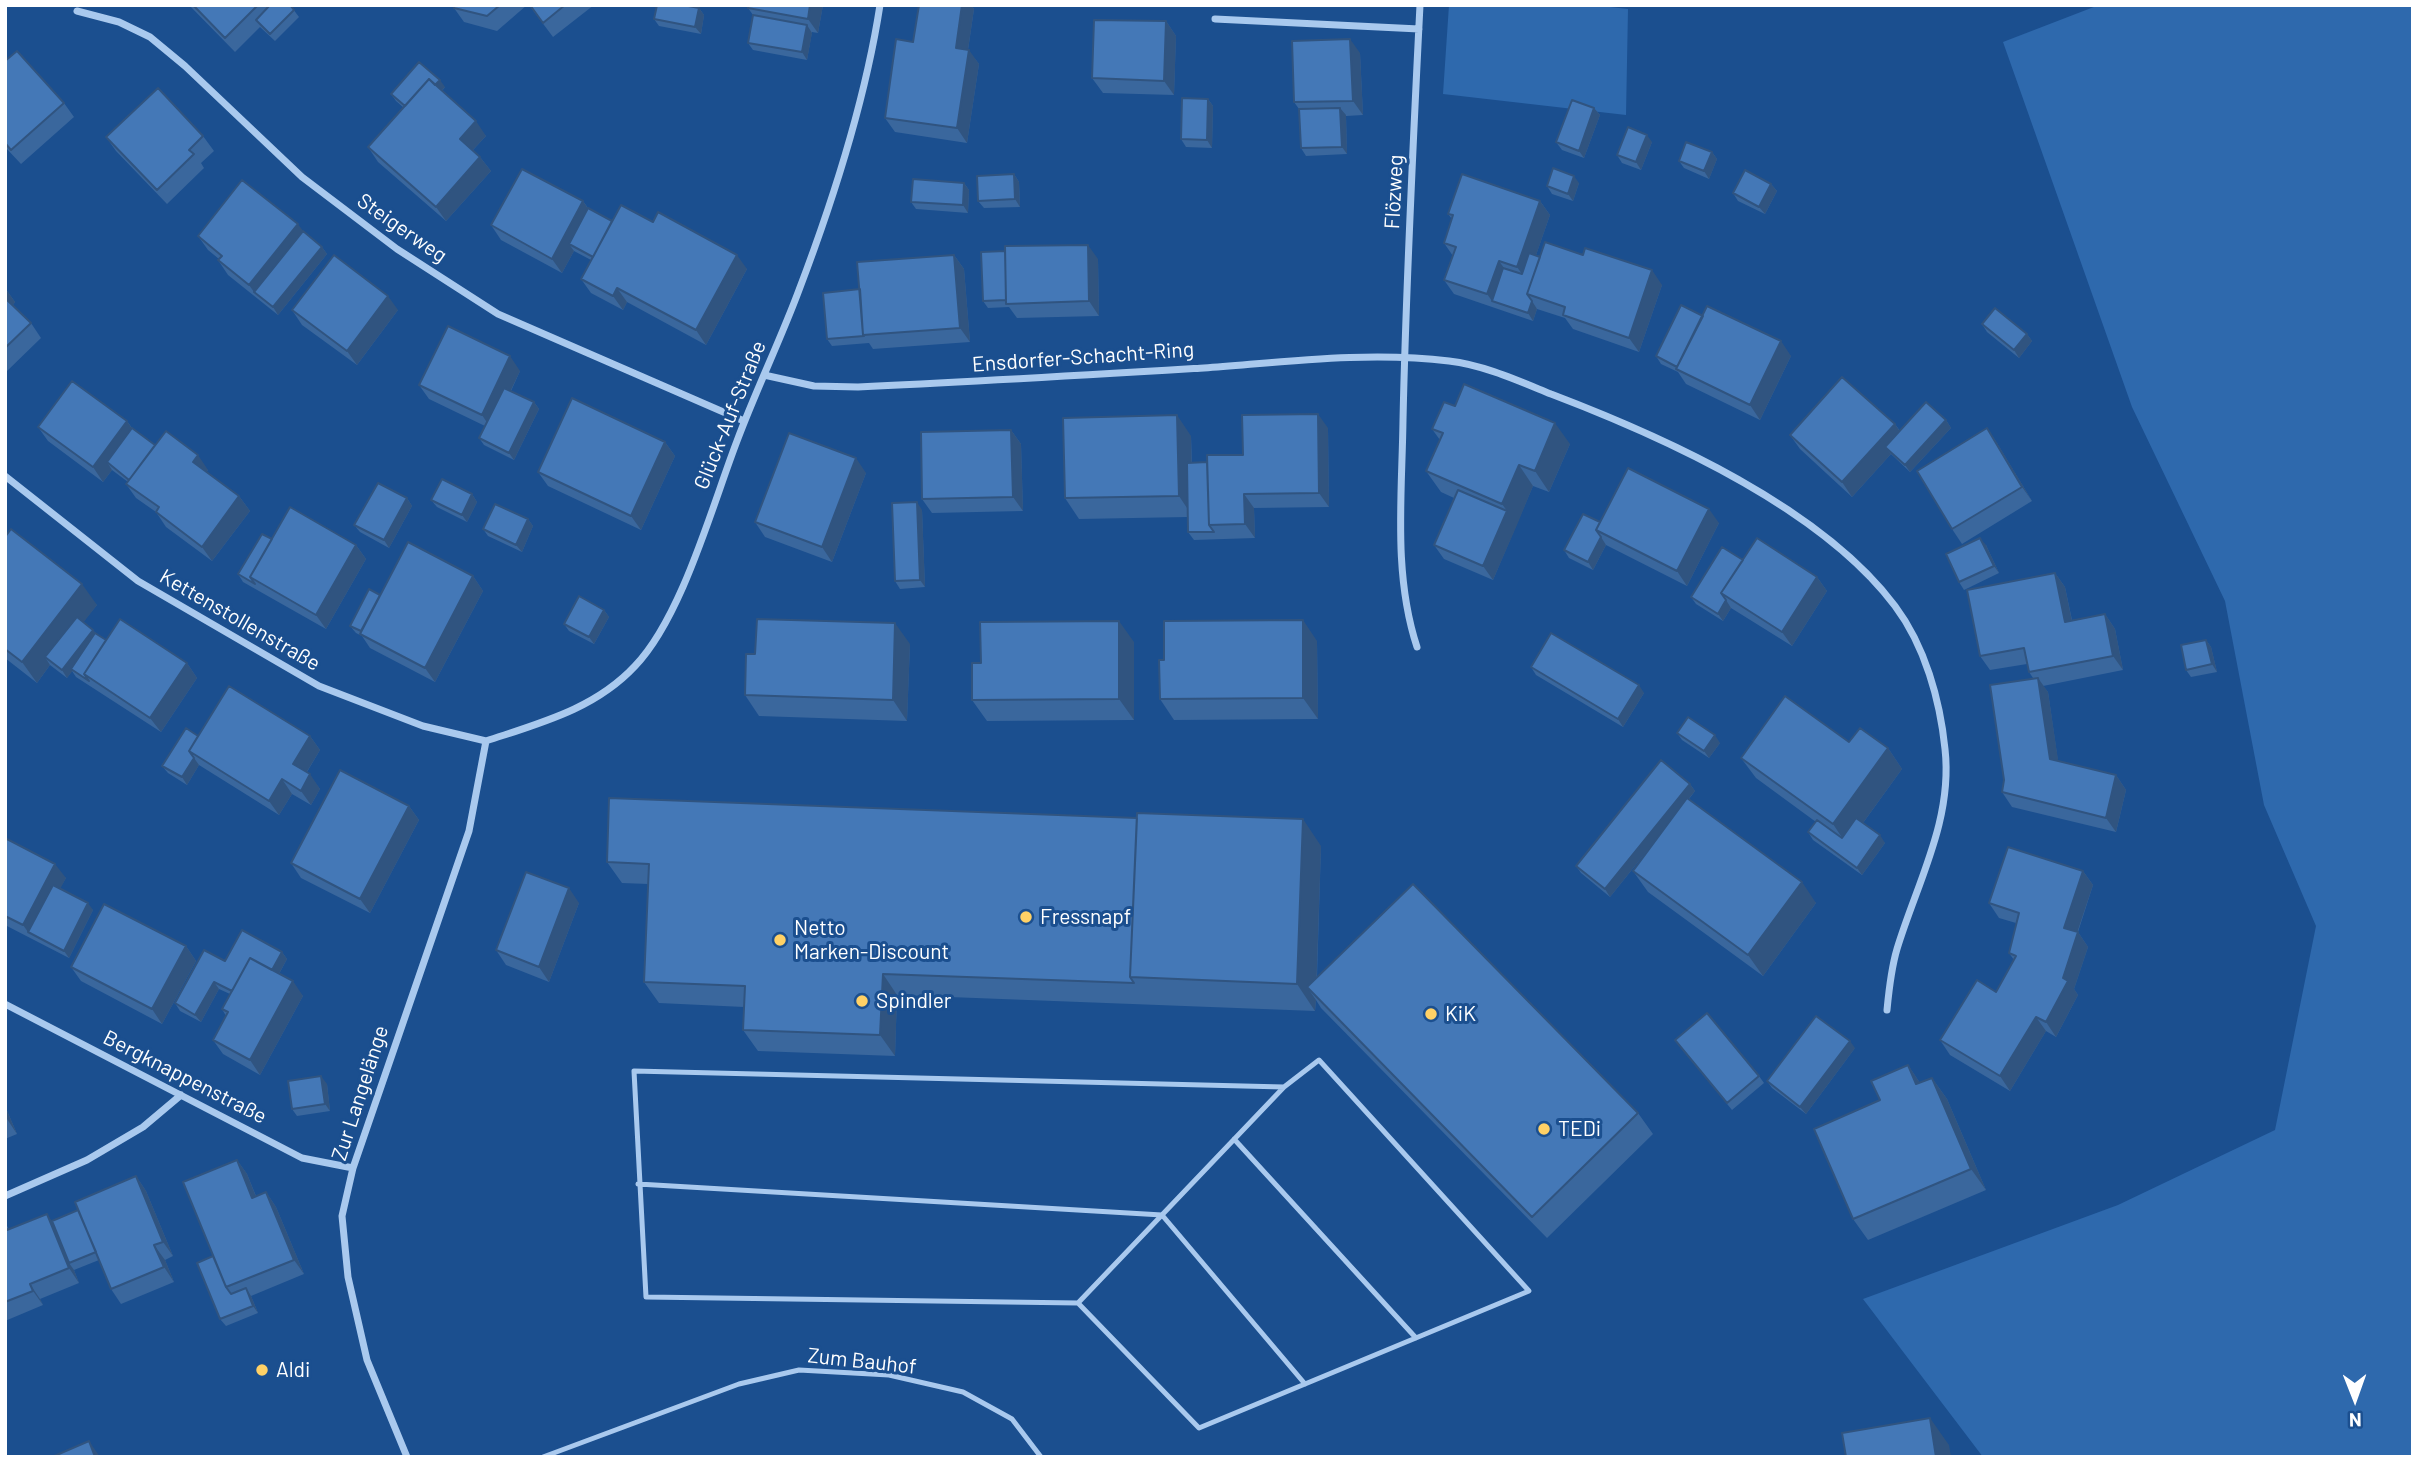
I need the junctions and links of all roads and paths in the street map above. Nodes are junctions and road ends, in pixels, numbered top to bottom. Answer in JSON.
{"nodes":[{"id":1,"x":880,"y":5,"type":"edge"},
{"id":2,"x":1420,"y":5,"type":"edge"},
{"id":3,"x":77,"y":11,"type":"dead end"},
{"id":4,"x":1215,"y":19,"type":"dead end"},
{"id":5,"x":1419,"y":29,"type":"junction"},
{"id":6,"x":1404,"y":357,"type":"junction"},
{"id":7,"x":764,"y":375,"type":"junction"},
{"id":8,"x":744,"y":421,"type":"junction"},
{"id":9,"x":5,"y":475,"type":"edge"},
{"id":10,"x":1417,"y":647,"type":"dead end"},
{"id":11,"x":486,"y":741,"type":"junction"},
{"id":12,"x":5,"y":1004,"type":"edge"},
{"id":13,"x":1886,"y":1010,"type":"dead end"},
{"id":14,"x":1284,"y":1087,"type":"junction"},
{"id":15,"x":181,"y":1095,"type":"junction"},
{"id":16,"x":1234,"y":1139,"type":"junction"},
{"id":17,"x":353,"y":1168,"type":"junction"},
{"id":18,"x":638,"y":1184,"type":"junction"},
{"id":19,"x":5,"y":1196,"type":"edge"},
{"id":20,"x":1162,"y":1215,"type":"junction"},
{"id":21,"x":1078,"y":1303,"type":"junction"},
{"id":22,"x":1416,"y":1338,"type":"junction"},
{"id":23,"x":1305,"y":1384,"type":"junction"},
{"id":24,"x":407,"y":1457,"type":"edge"},
{"id":25,"x":542,"y":1457,"type":"edge"},
{"id":26,"x":1041,"y":1457,"type":"edge"}],
"edges":[{"from":1,"to":7,"type":"street","name":"Glück-Auf-Straße"},
{"from":2,"to":5,"type":"street","name":"Flözweg"},
{"from":3,"to":8,"type":"street","name":"Steigerweg"},
{"from":4,"to":5,"type":"street"},
{"from":5,"to":6,"type":"street","name":"Flözweg"},
{"from":6,"to":7,"type":"street","name":"Ensdorfer-Schacht-Ring"},
{"from":6,"to":10,"type":"street"},
{"from":6,"to":13,"type":"street","name":"Ensdorfer-Schacht-Ring"},
{"from":7,"to":8,"type":"street","name":"Glück-Auf-Straße"},
{"from":8,"to":11,"type":"street","name":"Glück-Auf-Straße"},
{"from":9,"to":11,"type":"street","name":"Kettenstollenstraße"},
{"from":11,"to":17,"type":"street","name":"Zur Langelänge"},
{"from":12,"to":15,"type":"street","name":"Bergknappenstraße"},
{"from":14,"to":16,"type":"lane"},
{"from":14,"to":18,"type":"lane"},
{"from":14,"to":22,"type":"lane"},
{"from":15,"to":17,"type":"street","name":"Bergknappenstraße"},
{"from":15,"to":19,"type":"street"},
{"from":16,"to":20,"type":"lane"},
{"from":16,"to":22,"type":"lane"},
{"from":17,"to":24,"type":"street","name":"Zur Langelänge"},
{"from":18,"to":20,"type":"lane"},
{"from":18,"to":21,"type":"lane"},
{"from":20,"to":21,"type":"lane"},
{"from":20,"to":23,"type":"lane"},
{"from":21,"to":23,"type":"lane"},
{"from":22,"to":23,"type":"lane"},
{"from":25,"to":26,"type":"lane","name":"Zum Bauhof"}]}
